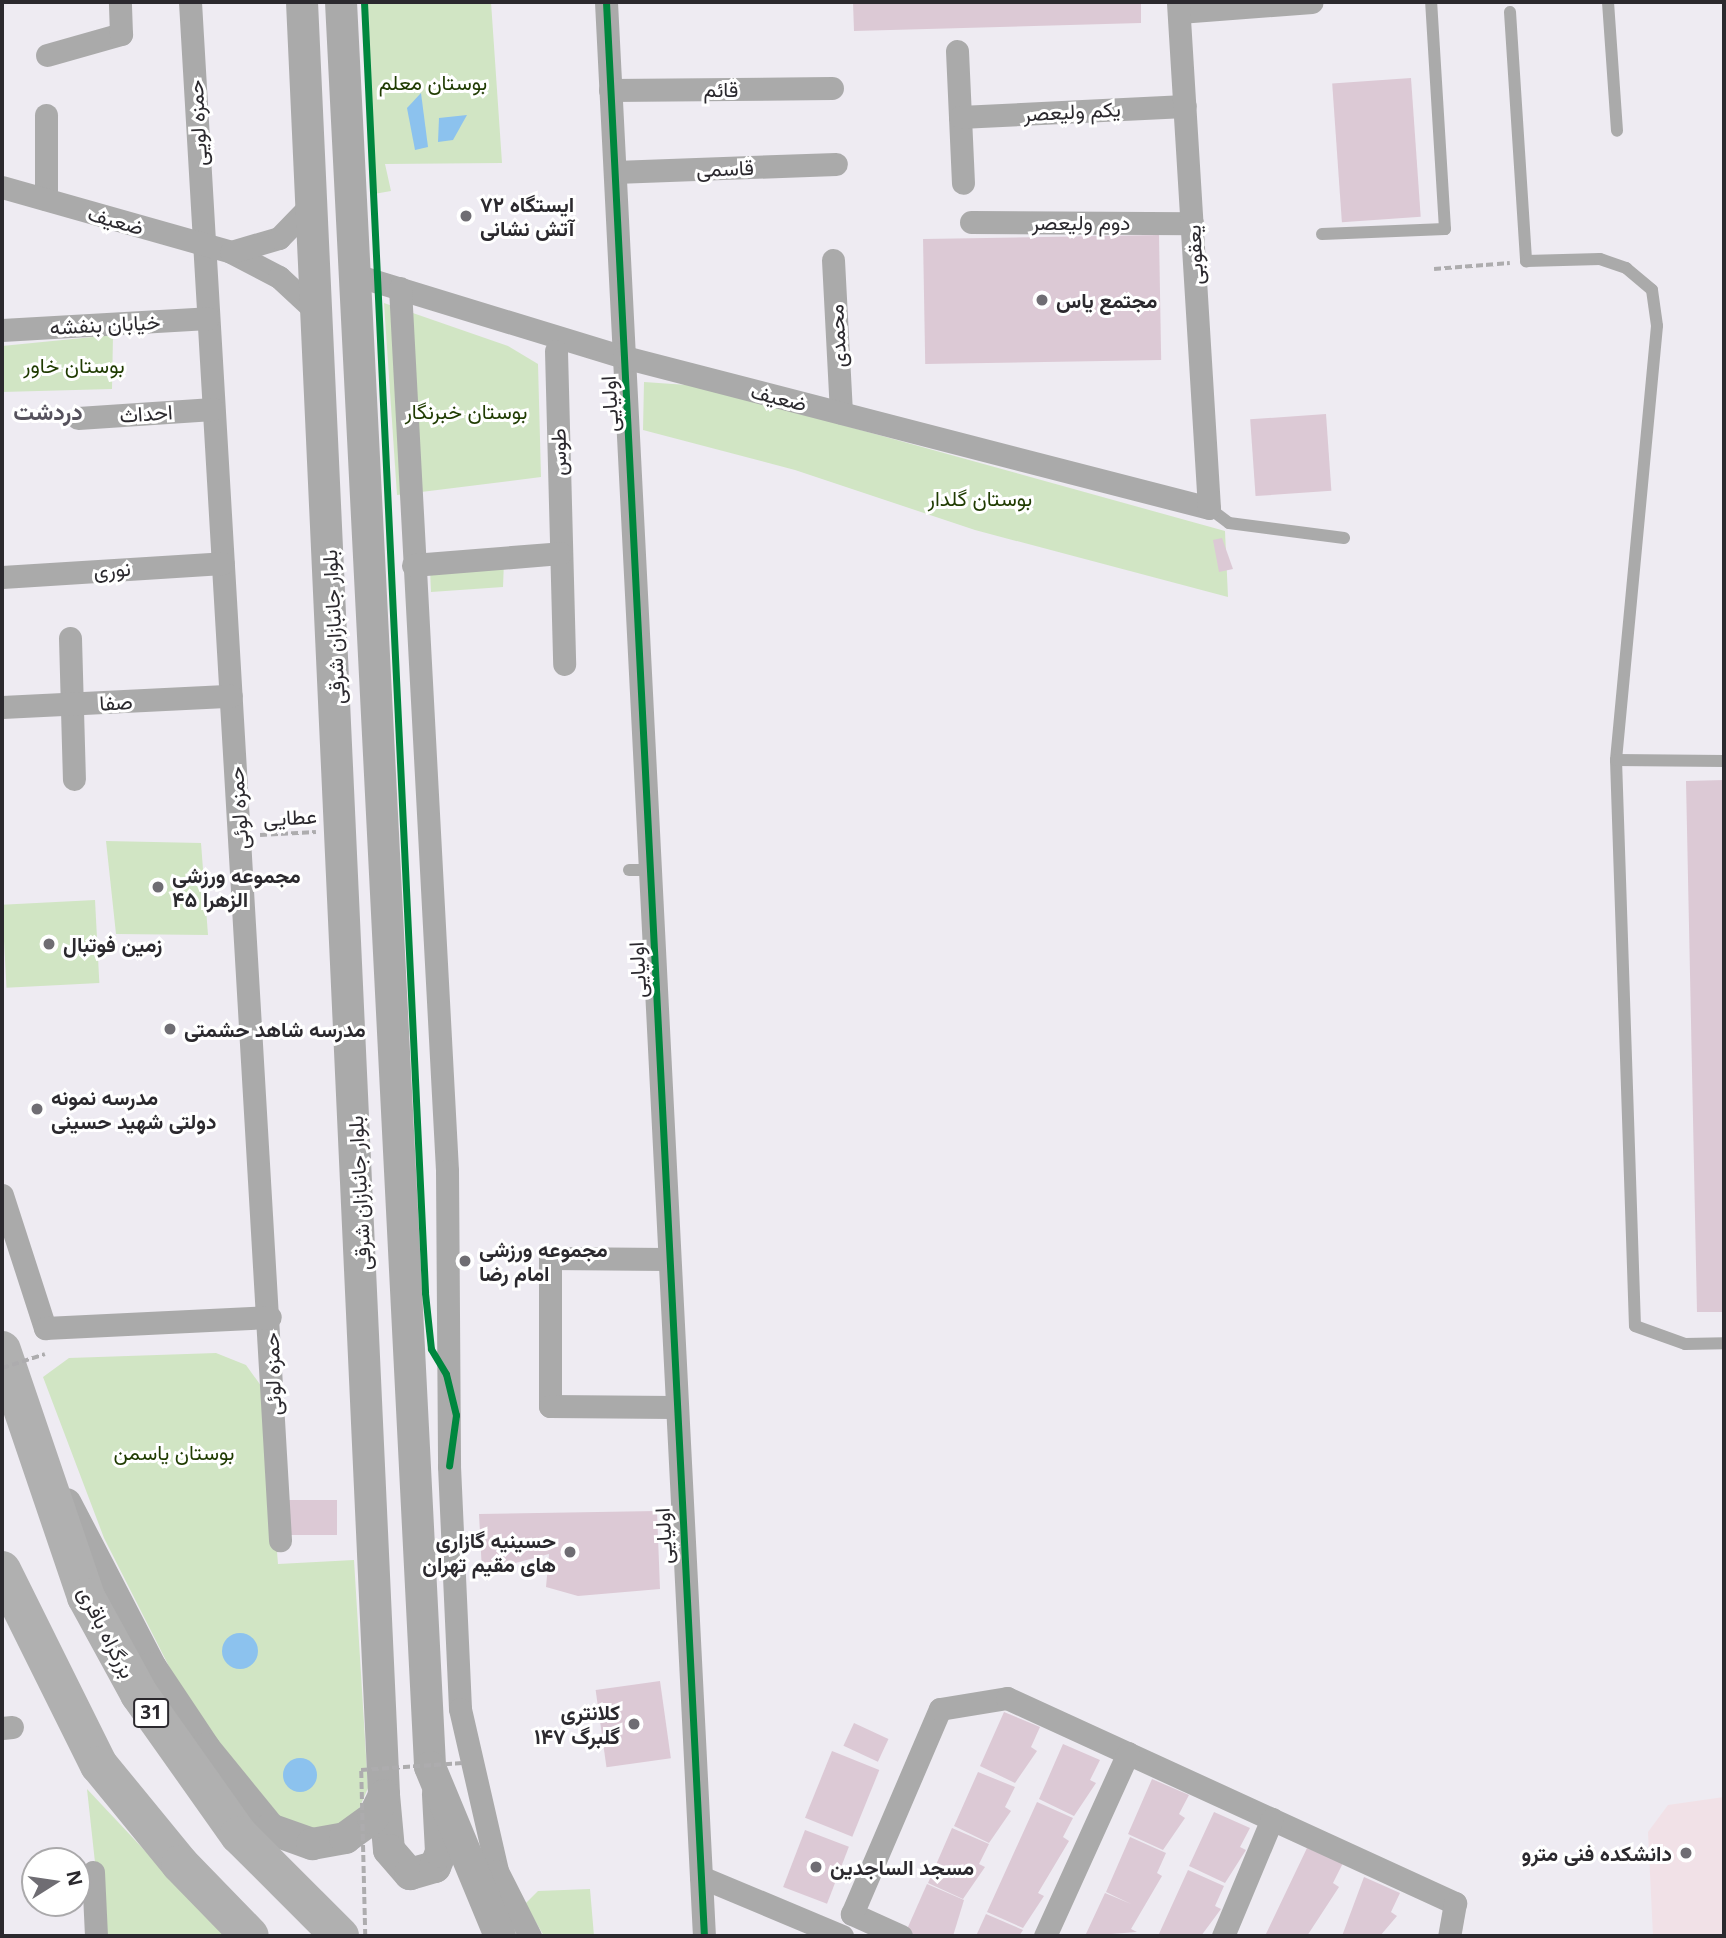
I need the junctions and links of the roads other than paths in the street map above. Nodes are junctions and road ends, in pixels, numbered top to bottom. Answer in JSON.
{"nodes":[{"id":1,"x":120,"y":2,"type":"edge"},
{"id":2,"x":190,"y":2,"type":"edge"},
{"id":3,"x":302,"y":2,"type":"edge"},
{"id":4,"x":341,"y":2,"type":"edge"},
{"id":5,"x":606,"y":2,"type":"edge"},
{"id":6,"x":1312,"y":2,"type":"edge"},
{"id":7,"x":1431,"y":2,"type":"edge"},
{"id":8,"x":1608,"y":2,"type":"edge"},
{"id":9,"x":1179,"y":7,"type":"edge"},
{"id":10,"x":1510,"y":12,"type":"dead end"},
{"id":11,"x":957,"y":51,"type":"dead end"},
{"id":12,"x":47,"y":55,"type":"dead end"},
{"id":13,"x":832,"y":88,"type":"dead end"},
{"id":14,"x":610,"y":90,"type":"junction"},
{"id":15,"x":1185,"y":106,"type":"junction"},
{"id":16,"x":46,"y":115,"type":"dead end"},
{"id":17,"x":960,"y":117,"type":"junction"},
{"id":18,"x":1617,"y":131,"type":"dead end"},
{"id":19,"x":836,"y":164,"type":"dead end"},
{"id":20,"x":615,"y":172,"type":"junction"},
{"id":21,"x":962,"y":183,"type":"dead end"},
{"id":22,"x":2,"y":187,"type":"edge"},
{"id":23,"x":46,"y":200,"type":"junction"},
{"id":24,"x":313,"y":203,"type":"junction"},
{"id":25,"x":971,"y":222,"type":"dead end"},
{"id":26,"x":1192,"y":223,"type":"junction"},
{"id":27,"x":1322,"y":234,"type":"dead end"},
{"id":28,"x":204,"y":244,"type":"junction"},
{"id":29,"x":232,"y":252,"type":"junction"},
{"id":30,"x":833,"y":260,"type":"dead end"},
{"id":31,"x":352,"y":274,"type":"junction"},
{"id":32,"x":400,"y":288,"type":"junction"},
{"id":33,"x":319,"y":314,"type":"junction"},
{"id":34,"x":208,"y":318,"type":"junction"},
{"id":35,"x":2,"y":330,"type":"edge"},
{"id":36,"x":556,"y":351,"type":"dead end"},
{"id":37,"x":624,"y":356,"type":"junction"},
{"id":38,"x":214,"y":409,"type":"junction"},
{"id":39,"x":841,"y":412,"type":"junction"},
{"id":40,"x":78,"y":418,"type":"dead end"},
{"id":41,"x":1209,"y":508,"type":"junction"},
{"id":42,"x":1344,"y":538,"type":"dead end"},
{"id":43,"x":561,"y":553,"type":"junction"},
{"id":44,"x":223,"y":563,"type":"junction"},
{"id":45,"x":413,"y":565,"type":"junction"},
{"id":46,"x":2,"y":577,"type":"edge"},
{"id":47,"x":70,"y":638,"type":"dead end"},
{"id":48,"x":564,"y":664,"type":"dead end"},
{"id":49,"x":231,"y":696,"type":"junction"},
{"id":50,"x":73,"y":704,"type":"junction"},
{"id":51,"x":2,"y":707,"type":"edge"},
{"id":52,"x":1616,"y":760,"type":"junction"},
{"id":53,"x":1724,"y":761,"type":"edge"},
{"id":54,"x":74,"y":779,"type":"dead end"},
{"id":55,"x":2,"y":1195,"type":"edge"},
{"id":56,"x":666,"y":1259,"type":"junction"},
{"id":57,"x":270,"y":1317,"type":"junction"},
{"id":58,"x":1724,"y":1343,"type":"edge"},
{"id":59,"x":2,"y":1350,"type":"edge"},
{"id":60,"x":673,"y":1407,"type":"junction"},
{"id":61,"x":31,"y":1447,"type":"junction"},
{"id":62,"x":280,"y":1540,"type":"dead end"},
{"id":63,"x":2,"y":1570,"type":"edge"},
{"id":64,"x":464,"y":1728,"type":"junction"},
{"id":65,"x":428,"y":1731,"type":"junction"},
{"id":66,"x":1128,"y":1753,"type":"junction"},
{"id":67,"x":384,"y":1794,"type":"junction"},
{"id":68,"x":439,"y":1794,"type":"junction"},
{"id":69,"x":1272,"y":1819,"type":"junction"},
{"id":70,"x":93,"y":1872,"type":"dead end"},
{"id":71,"x":701,"y":1877,"type":"junction"},
{"id":72,"x":808,"y":1929,"type":"edge"},
{"id":73,"x":96,"y":1936,"type":"edge"},
{"id":74,"x":250,"y":1936,"type":"edge"},
{"id":75,"x":340,"y":1936,"type":"edge"},
{"id":76,"x":500,"y":1936,"type":"edge"},
{"id":77,"x":530,"y":1936,"type":"edge"},
{"id":78,"x":704,"y":1936,"type":"edge"},
{"id":79,"x":842,"y":1936,"type":"edge"},
{"id":80,"x":901,"y":1936,"type":"edge"},
{"id":81,"x":1045,"y":1936,"type":"edge"},
{"id":82,"x":1223,"y":1936,"type":"edge"},
{"id":83,"x":1449,"y":1936,"type":"edge"}],
"edges":[{"from":1,"to":12,"type":"street"},
{"from":2,"to":28,"type":"street","name":"حمزه لویی"},
{"from":3,"to":24,"type":"main road","name":"بلوار جانبازان شرقی"},
{"from":4,"to":31,"type":"main road","name":"بلوار جانبازان شرقی"},
{"from":5,"to":14,"type":"street","name":"اولیایی"},
{"from":6,"to":9,"type":"street"},
{"from":7,"to":27,"type":"lane"},
{"from":8,"to":18,"type":"lane"},
{"from":9,"to":15,"type":"street","name":"یعقوبی"},
{"from":10,"to":52,"type":"lane"},
{"from":11,"to":17,"type":"street"},
{"from":13,"to":14,"type":"street","name":"قائم"},
{"from":14,"to":20,"type":"street","name":"اولیایی"},
{"from":15,"to":17,"type":"street","name":"یکم ولیعصر"},
{"from":15,"to":26,"type":"street","name":"یعقوبی"},
{"from":16,"to":23,"type":"street"},
{"from":17,"to":21,"type":"street"},
{"from":19,"to":20,"type":"street","name":"قاسمی"},
{"from":20,"to":37,"type":"street","name":"اولیایی"},
{"from":22,"to":23,"type":"street","name":"ضعیف"},
{"from":23,"to":28,"type":"street","name":"ضعیف"},
{"from":24,"to":29,"type":"street"},
{"from":24,"to":33,"type":"main road","name":"بلوار جانبازان شرقی"},
{"from":25,"to":26,"type":"street","name":"دوم ولیعصر"},
{"from":26,"to":41,"type":"street","name":"یعقوبی"},
{"from":28,"to":29,"type":"street","name":"ضعیف"},
{"from":28,"to":34,"type":"street","name":"حمزه لوئی"},
{"from":29,"to":33,"type":"street","name":"ضعیف"},
{"from":30,"to":39,"type":"street","name":"محمدی"},
{"from":31,"to":32,"type":"street","name":"ضعیف"},
{"from":31,"to":65,"type":"main road","name":"بلوار جانبازان شرقی"},
{"from":32,"to":37,"type":"street","name":"ضعیف"},
{"from":32,"to":45,"type":"street"},
{"from":33,"to":67,"type":"main road","name":"بلوار جانبازان شرقی"},
{"from":34,"to":35,"type":"street","name":"خیابان بنفشه"},
{"from":34,"to":38,"type":"street","name":"حمزه لوئی"},
{"from":36,"to":43,"type":"street","name":"طوس"},
{"from":37,"to":39,"type":"street","name":"ضعیف"},
{"from":37,"to":56,"type":"street","name":"اولیایی"},
{"from":38,"to":40,"type":"street","name":"احداث"},
{"from":38,"to":44,"type":"street","name":"حمزه لوئی"},
{"from":39,"to":41,"type":"street","name":"ضعیف"},
{"from":41,"to":42,"type":"lane"},
{"from":43,"to":45,"type":"street"},
{"from":43,"to":48,"type":"street","name":"طوس"},
{"from":44,"to":46,"type":"street","name":"نوری"},
{"from":44,"to":49,"type":"street","name":"حمزه لوئی"},
{"from":45,"to":64,"type":"street"},
{"from":47,"to":50,"type":"street"},
{"from":49,"to":50,"type":"street","name":"صفا"},
{"from":49,"to":57,"type":"street","name":"حمزه لوئی"},
{"from":50,"to":51,"type":"street","name":"صفا"},
{"from":50,"to":54,"type":"street"},
{"from":52,"to":53,"type":"lane"},
{"from":52,"to":58,"type":"lane"},
{"from":55,"to":57,"type":"street"},
{"from":56,"to":60,"type":"street","name":"اولیایی"},
{"from":56,"to":60,"type":"street"},
{"from":57,"to":62,"type":"street","name":"حمزه لوئی"},
{"from":59,"to":61,"type":"highway","name":"بزرگراه باقری","number":"31"},
{"from":60,"to":71,"type":"street","name":"اولیایی"},
{"from":61,"to":67,"type":"main road"},
{"from":61,"to":75,"type":"highway","name":"بزرگراه باقری","number":"31"},
{"from":63,"to":74,"type":"highway"},
{"from":64,"to":65,"type":"street"},
{"from":64,"to":77,"type":"street"},
{"from":65,"to":68,"type":"main road","name":"بلوار جانبازان شرقی"},
{"from":66,"to":69,"type":"street"},
{"from":66,"to":80,"type":"street"},
{"from":66,"to":81,"type":"street"},
{"from":67,"to":68,"type":"main road","name":"بلوار جانبازان شرقی"},
{"from":68,"to":76,"type":"main road","name":"بلوار جانبازان شرقی"},
{"from":69,"to":82,"type":"street"},
{"from":69,"to":83,"type":"street"},
{"from":70,"to":73,"type":"street"},
{"from":71,"to":72,"type":"street"},
{"from":71,"to":78,"type":"street","name":"اولیایی"},
{"from":72,"to":79,"type":"street"}]}
